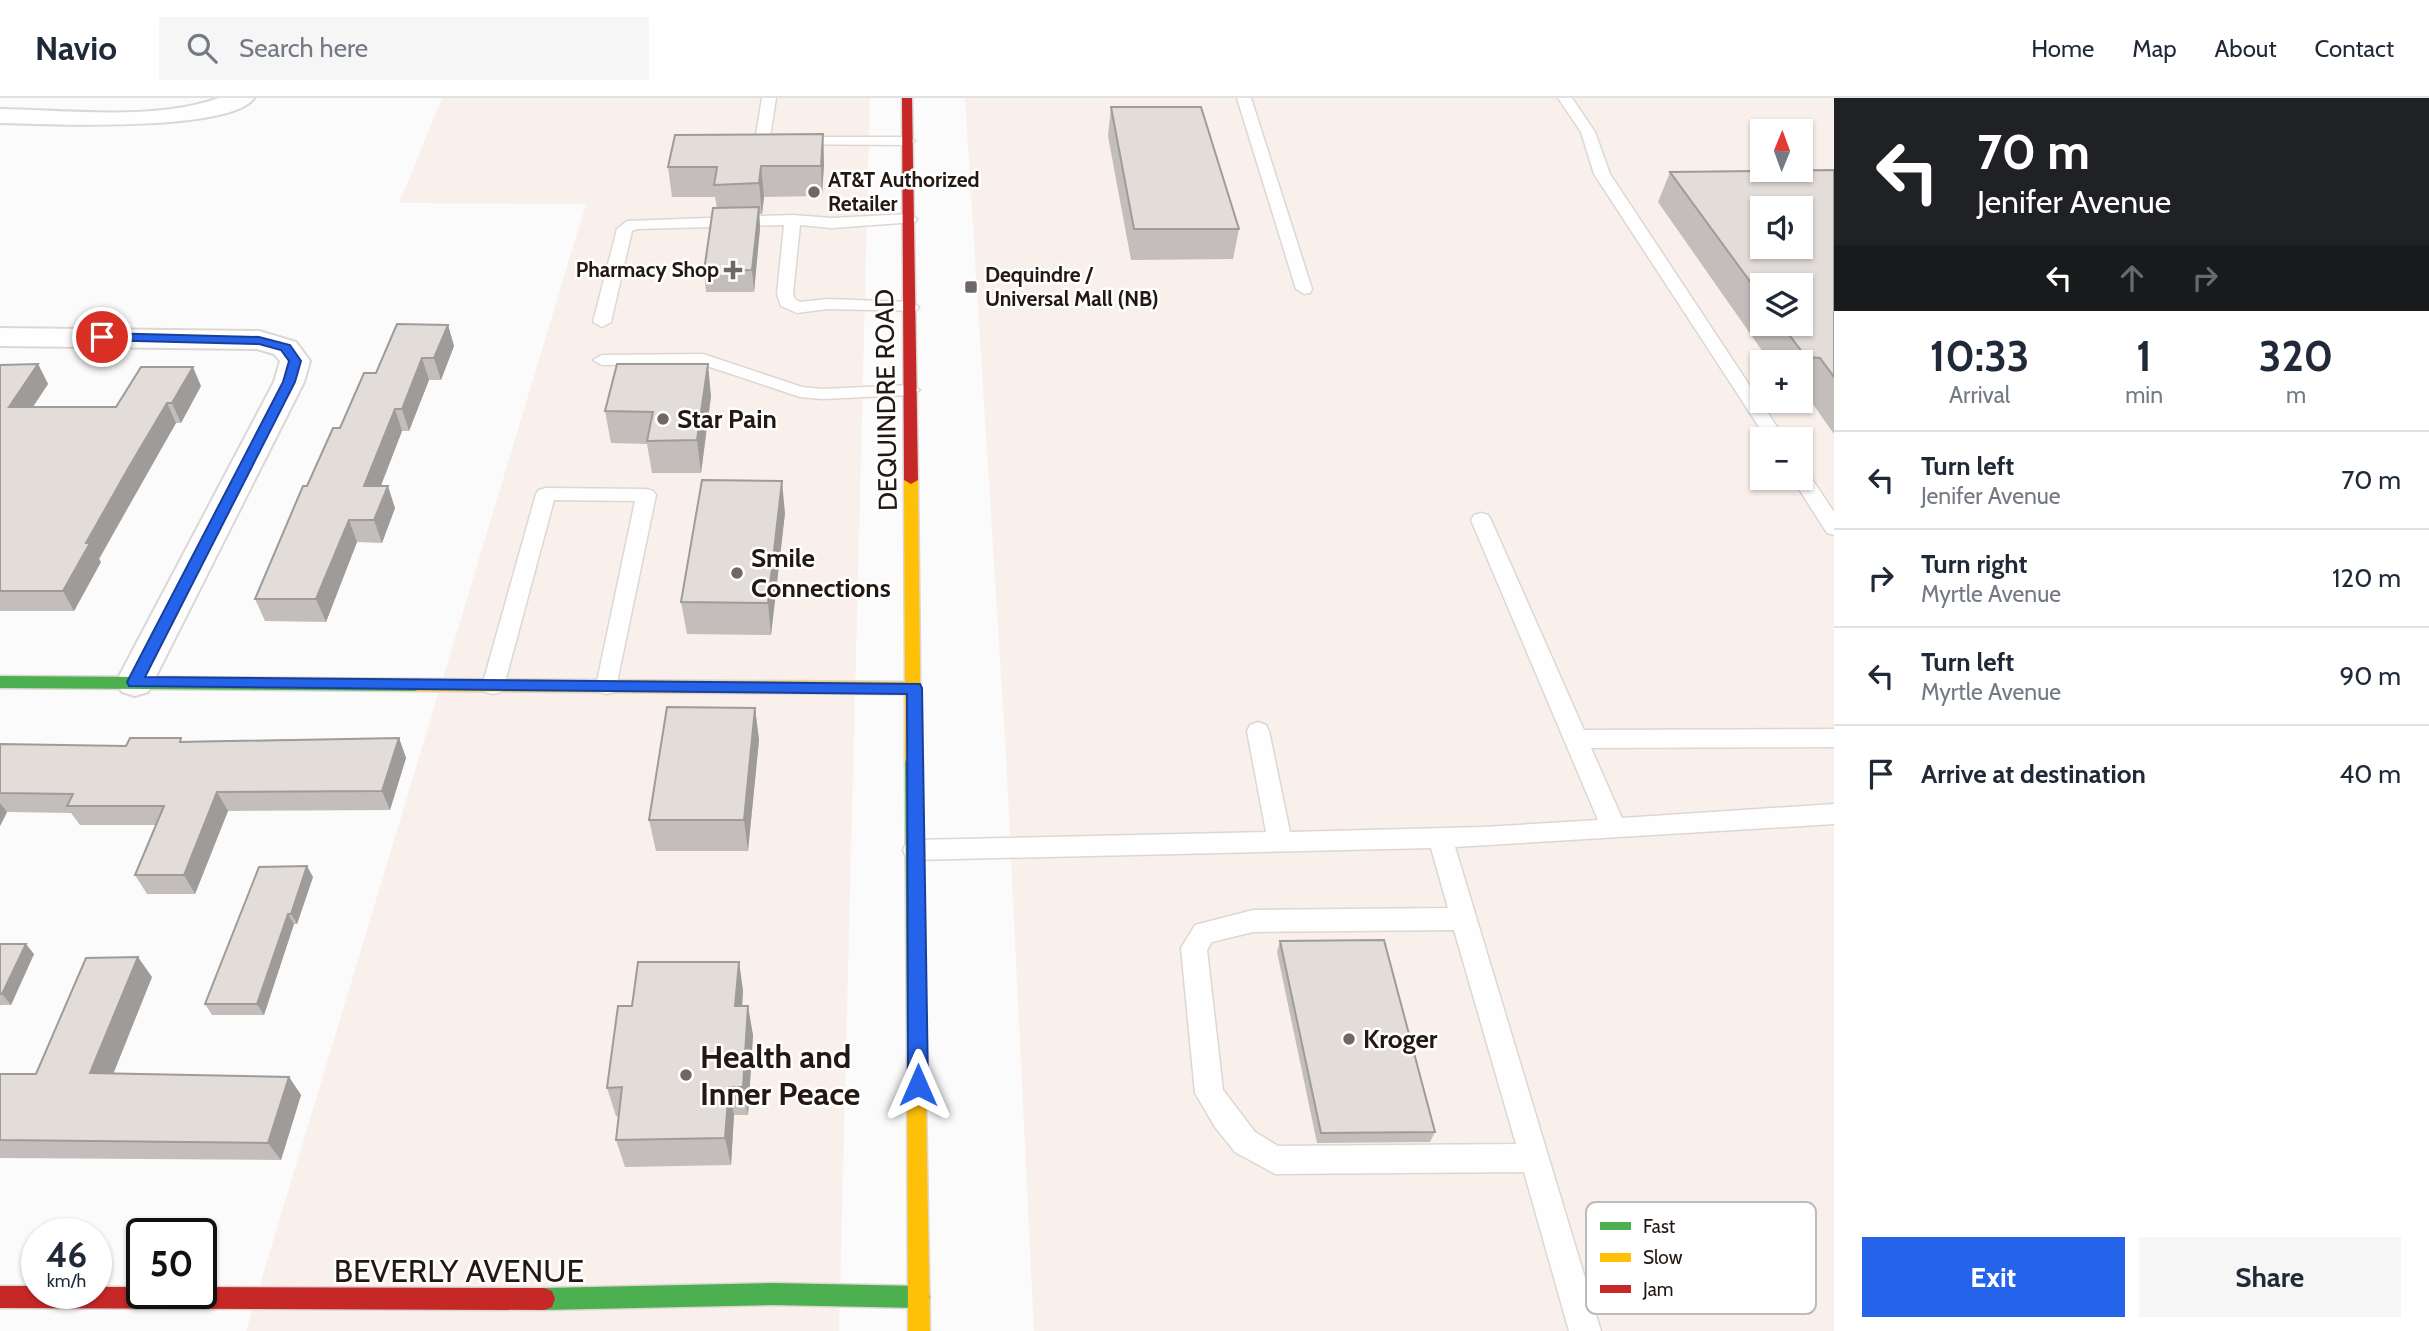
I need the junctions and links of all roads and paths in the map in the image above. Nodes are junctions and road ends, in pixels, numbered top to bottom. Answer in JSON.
{"nodes":[{"id":1,"x":242,"y":98,"type":"edge"},
{"id":2,"x":769,"y":98,"type":"edge"},
{"id":3,"x":907,"y":98,"type":"edge"},
{"id":4,"x":1244,"y":98,"type":"edge"},
{"id":5,"x":1565,"y":98,"type":"edge"},
{"id":6,"x":0,"y":116,"type":"edge"},
{"id":7,"x":908,"y":141,"type":"junction"},
{"id":8,"x":793,"y":219,"type":"junction"},
{"id":9,"x":909,"y":219,"type":"junction"},
{"id":10,"x":1304,"y":289,"type":"dead end"},
{"id":11,"x":910,"y":307,"type":"junction"},
{"id":12,"x":602,"y":322,"type":"dead end"},
{"id":13,"x":0,"y":337,"type":"edge"},
{"id":14,"x":603,"y":360,"type":"dead end"},
{"id":15,"x":911,"y":390,"type":"junction"},
{"id":16,"x":1768,"y":427,"type":"edge"},
{"id":17,"x":1809,"y":490,"type":"edge"},
{"id":18,"x":1481,"y":520,"type":"dead end"},
{"id":19,"x":1834,"y":528,"type":"edge"},
{"id":20,"x":0,"y":682,"type":"edge"},
{"id":21,"x":135,"y":682,"type":"junction"},
{"id":22,"x":493,"y":686,"type":"junction"},
{"id":23,"x":607,"y":686,"type":"junction"},
{"id":24,"x":915,"y":688,"type":"junction"},
{"id":25,"x":1258,"y":731,"type":"dead end"},
{"id":26,"x":1834,"y":738,"type":"edge"},
{"id":27,"x":1576,"y":739,"type":"junction"},
{"id":28,"x":1834,"y":814,"type":"edge"},
{"id":29,"x":1614,"y":829,"type":"junction"},
{"id":30,"x":1440,"y":838,"type":"junction"},
{"id":31,"x":1280,"y":842,"type":"junction"},
{"id":32,"x":915,"y":850,"type":"junction"},
{"id":33,"x":1464,"y":919,"type":"junction"},
{"id":34,"x":1534,"y":1158,"type":"junction"},
{"id":35,"x":0,"y":1297,"type":"edge"},
{"id":36,"x":919,"y":1297,"type":"junction"},
{"id":37,"x":353,"y":1300,"type":"junction"},
{"id":38,"x":346,"y":1331,"type":"edge"},
{"id":39,"x":919,"y":1331,"type":"edge"},
{"id":40,"x":1586,"y":1331,"type":"edge"}],
"edges":[{"from":1,"to":6,"type":"street"},
{"from":2,"to":7,"type":"lane"},
{"from":3,"to":7,"type":"main road","name":"DEQUINDRE ROAD"},
{"from":4,"to":10,"type":"lane"},
{"from":5,"to":16,"type":"lane"},
{"from":7,"to":9,"type":"main road","name":"DEQUINDRE ROAD"},
{"from":8,"to":9,"type":"lane"},
{"from":8,"to":11,"type":"lane"},
{"from":8,"to":12,"type":"lane"},
{"from":9,"to":11,"type":"main road","name":"DEQUINDRE ROAD"},
{"from":11,"to":15,"type":"main road","name":"DEQUINDRE ROAD"},
{"from":13,"to":21,"type":"street"},
{"from":14,"to":15,"type":"lane"},
{"from":15,"to":24,"type":"main road","name":"DEQUINDRE ROAD"},
{"from":17,"to":19,"type":"lane"},
{"from":18,"to":27,"type":"lane"},
{"from":20,"to":21,"type":"main road"},
{"from":21,"to":22,"type":"main road"},
{"from":22,"to":23,"type":"main road"},
{"from":22,"to":23,"type":"lane"},
{"from":23,"to":24,"type":"main road"},
{"from":24,"to":32,"type":"main road","name":"DEQUINDRE ROAD"},
{"from":25,"to":31,"type":"lane"},
{"from":26,"to":27,"type":"lane"},
{"from":27,"to":29,"type":"lane"},
{"from":28,"to":29,"type":"lane"},
{"from":29,"to":30,"type":"lane"},
{"from":30,"to":31,"type":"lane"},
{"from":30,"to":33,"type":"lane"},
{"from":31,"to":32,"type":"lane"},
{"from":32,"to":36,"type":"main road","name":"DEQUINDRE ROAD"},
{"from":33,"to":34,"type":"lane"},
{"from":33,"to":34,"type":"lane"},
{"from":34,"to":40,"type":"lane"},
{"from":35,"to":37,"type":"main road","name":"BEVERLY AVENUE"},
{"from":36,"to":37,"type":"main road","name":"BEVERLY AVENUE"},
{"from":36,"to":39,"type":"main road","name":"DEQUINDRE ROAD"},
{"from":37,"to":38,"type":"lane"}]}
